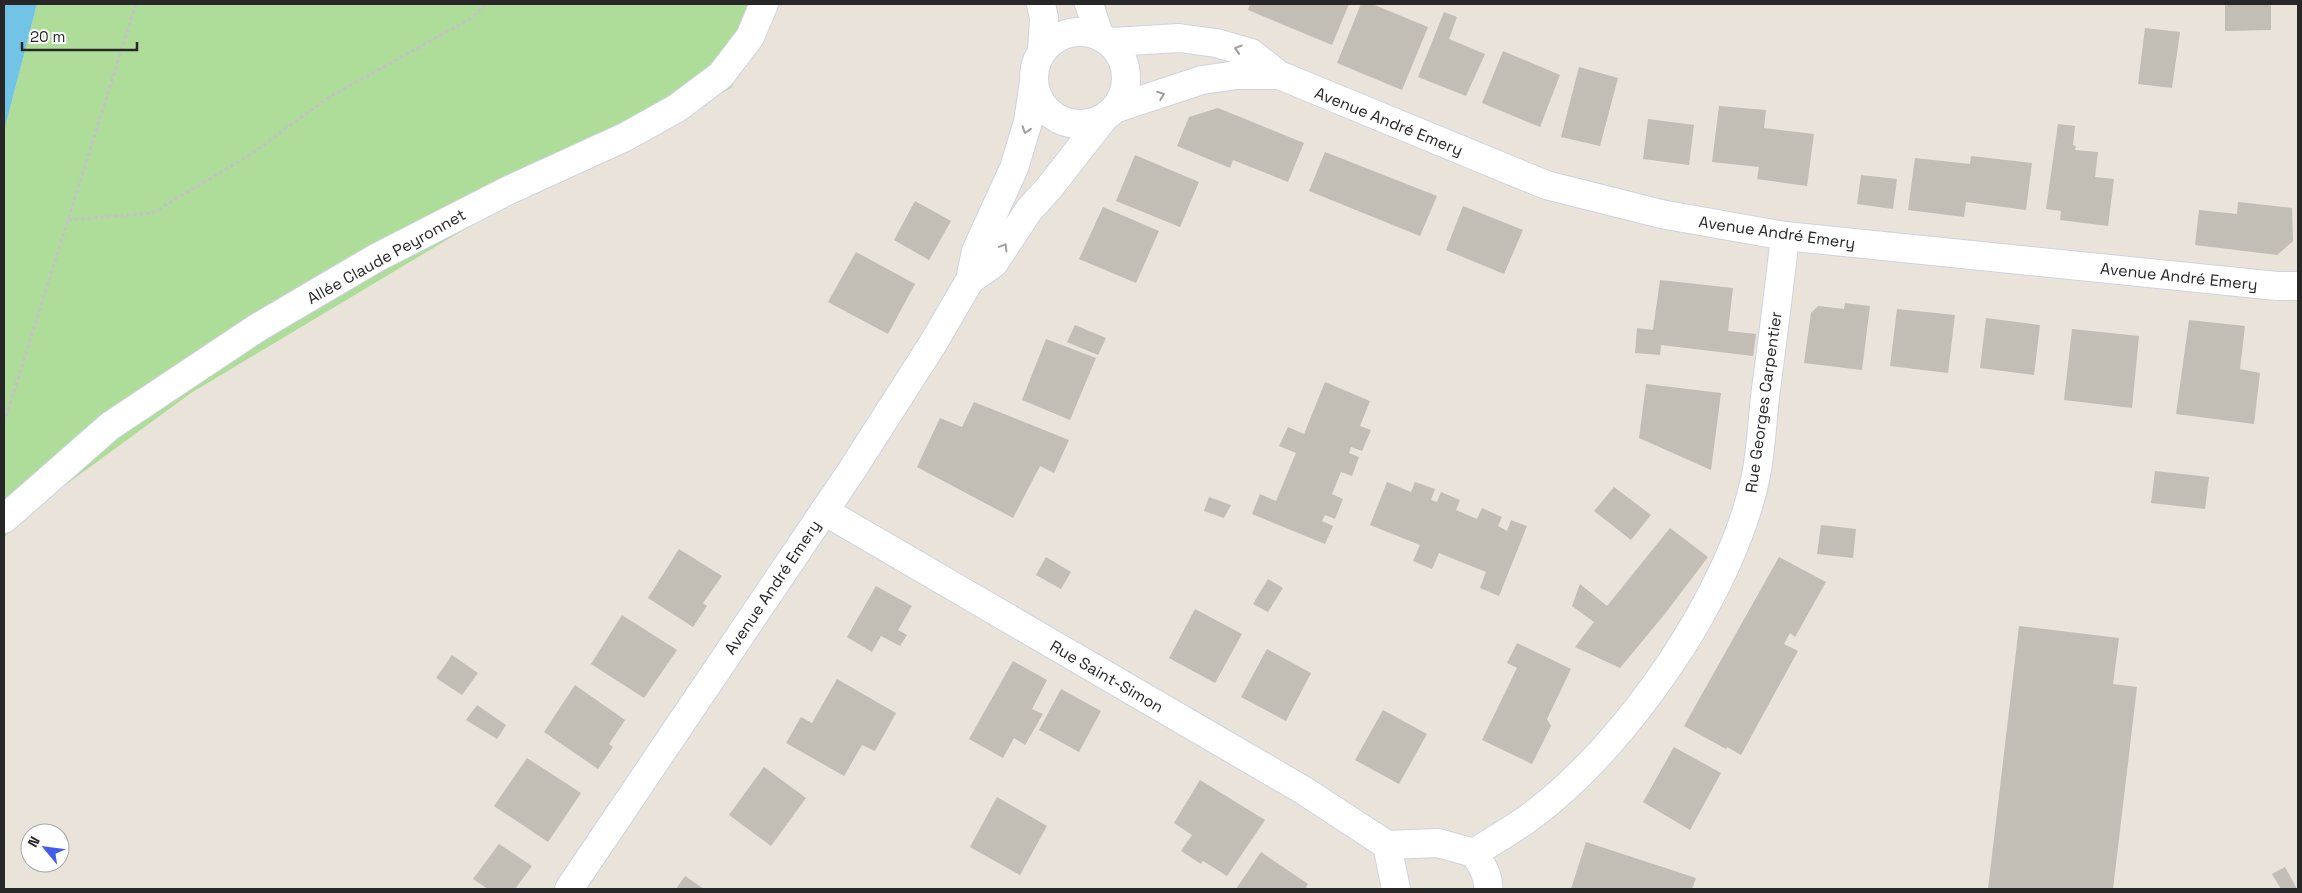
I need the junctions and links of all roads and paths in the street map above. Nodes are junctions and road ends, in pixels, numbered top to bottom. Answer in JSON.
{"nodes":[{"id":1,"x":136,"y":4,"type":"edge"},
{"id":2,"x":485,"y":4,"type":"edge"},
{"id":3,"x":764,"y":4,"type":"edge"},
{"id":4,"x":1041,"y":4,"type":"edge"},
{"id":5,"x":1089,"y":4,"type":"edge"},
{"id":6,"x":1106,"y":38,"type":"junction"},
{"id":7,"x":1042,"y":51,"type":"junction"},
{"id":8,"x":1278,"y":75,"type":"junction"},
{"id":9,"x":1034,"y":82,"type":"junction"},
{"id":10,"x":1109,"y":114,"type":"junction"},
{"id":11,"x":68,"y":220,"type":"junction"},
{"id":12,"x":1785,"y":236,"type":"junction"},
{"id":13,"x":970,"y":280,"type":"junction"},
{"id":14,"x":2298,"y":286,"type":"edge"},
{"id":15,"x":4,"y":423,"type":"edge"},
{"id":16,"x":824,"y":511,"type":"junction"},
{"id":17,"x":4,"y":519,"type":"edge"},
{"id":18,"x":1387,"y":845,"type":"junction"},
{"id":19,"x":1474,"y":852,"type":"junction"},
{"id":20,"x":569,"y":889,"type":"edge"},
{"id":21,"x":1396,"y":889,"type":"edge"},
{"id":22,"x":1488,"y":889,"type":"edge"}],
"edges":[{"from":1,"to":11,"type":"path"},
{"from":2,"to":11,"type":"path"},
{"from":3,"to":17,"type":"street","name":"Allée Claude Peyronnet"},
{"from":4,"to":7,"type":"street"},
{"from":5,"to":6,"type":"street"},
{"from":6,"to":7,"type":"street"},
{"from":8,"to":6,"type":"street","name":"Avenue André Emery","one_way":true},
{"from":6,"to":10,"type":"street"},
{"from":7,"to":9,"type":"street"},
{"from":10,"to":8,"type":"street","name":"Avenue André Emery","one_way":true},
{"from":8,"to":12,"type":"street","name":"Avenue André Emery"},
{"from":9,"to":10,"type":"street"},
{"from":9,"to":13,"type":"street","name":"Avenue André Emery","one_way":true},
{"from":13,"to":10,"type":"street","name":"Avenue André Emery","one_way":true},
{"from":11,"to":15,"type":"path"},
{"from":12,"to":14,"type":"street","name":"Avenue André Emery"},
{"from":12,"to":19,"type":"street","name":"Rue Georges Carpentier"},
{"from":13,"to":16,"type":"street","name":"Avenue André Emery"},
{"from":16,"to":18,"type":"street","name":"Rue Saint-Simon"},
{"from":16,"to":20,"type":"street","name":"Avenue André Emery"},
{"from":18,"to":19,"type":"street"},
{"from":18,"to":21,"type":"street"},
{"from":19,"to":22,"type":"street"}]}
